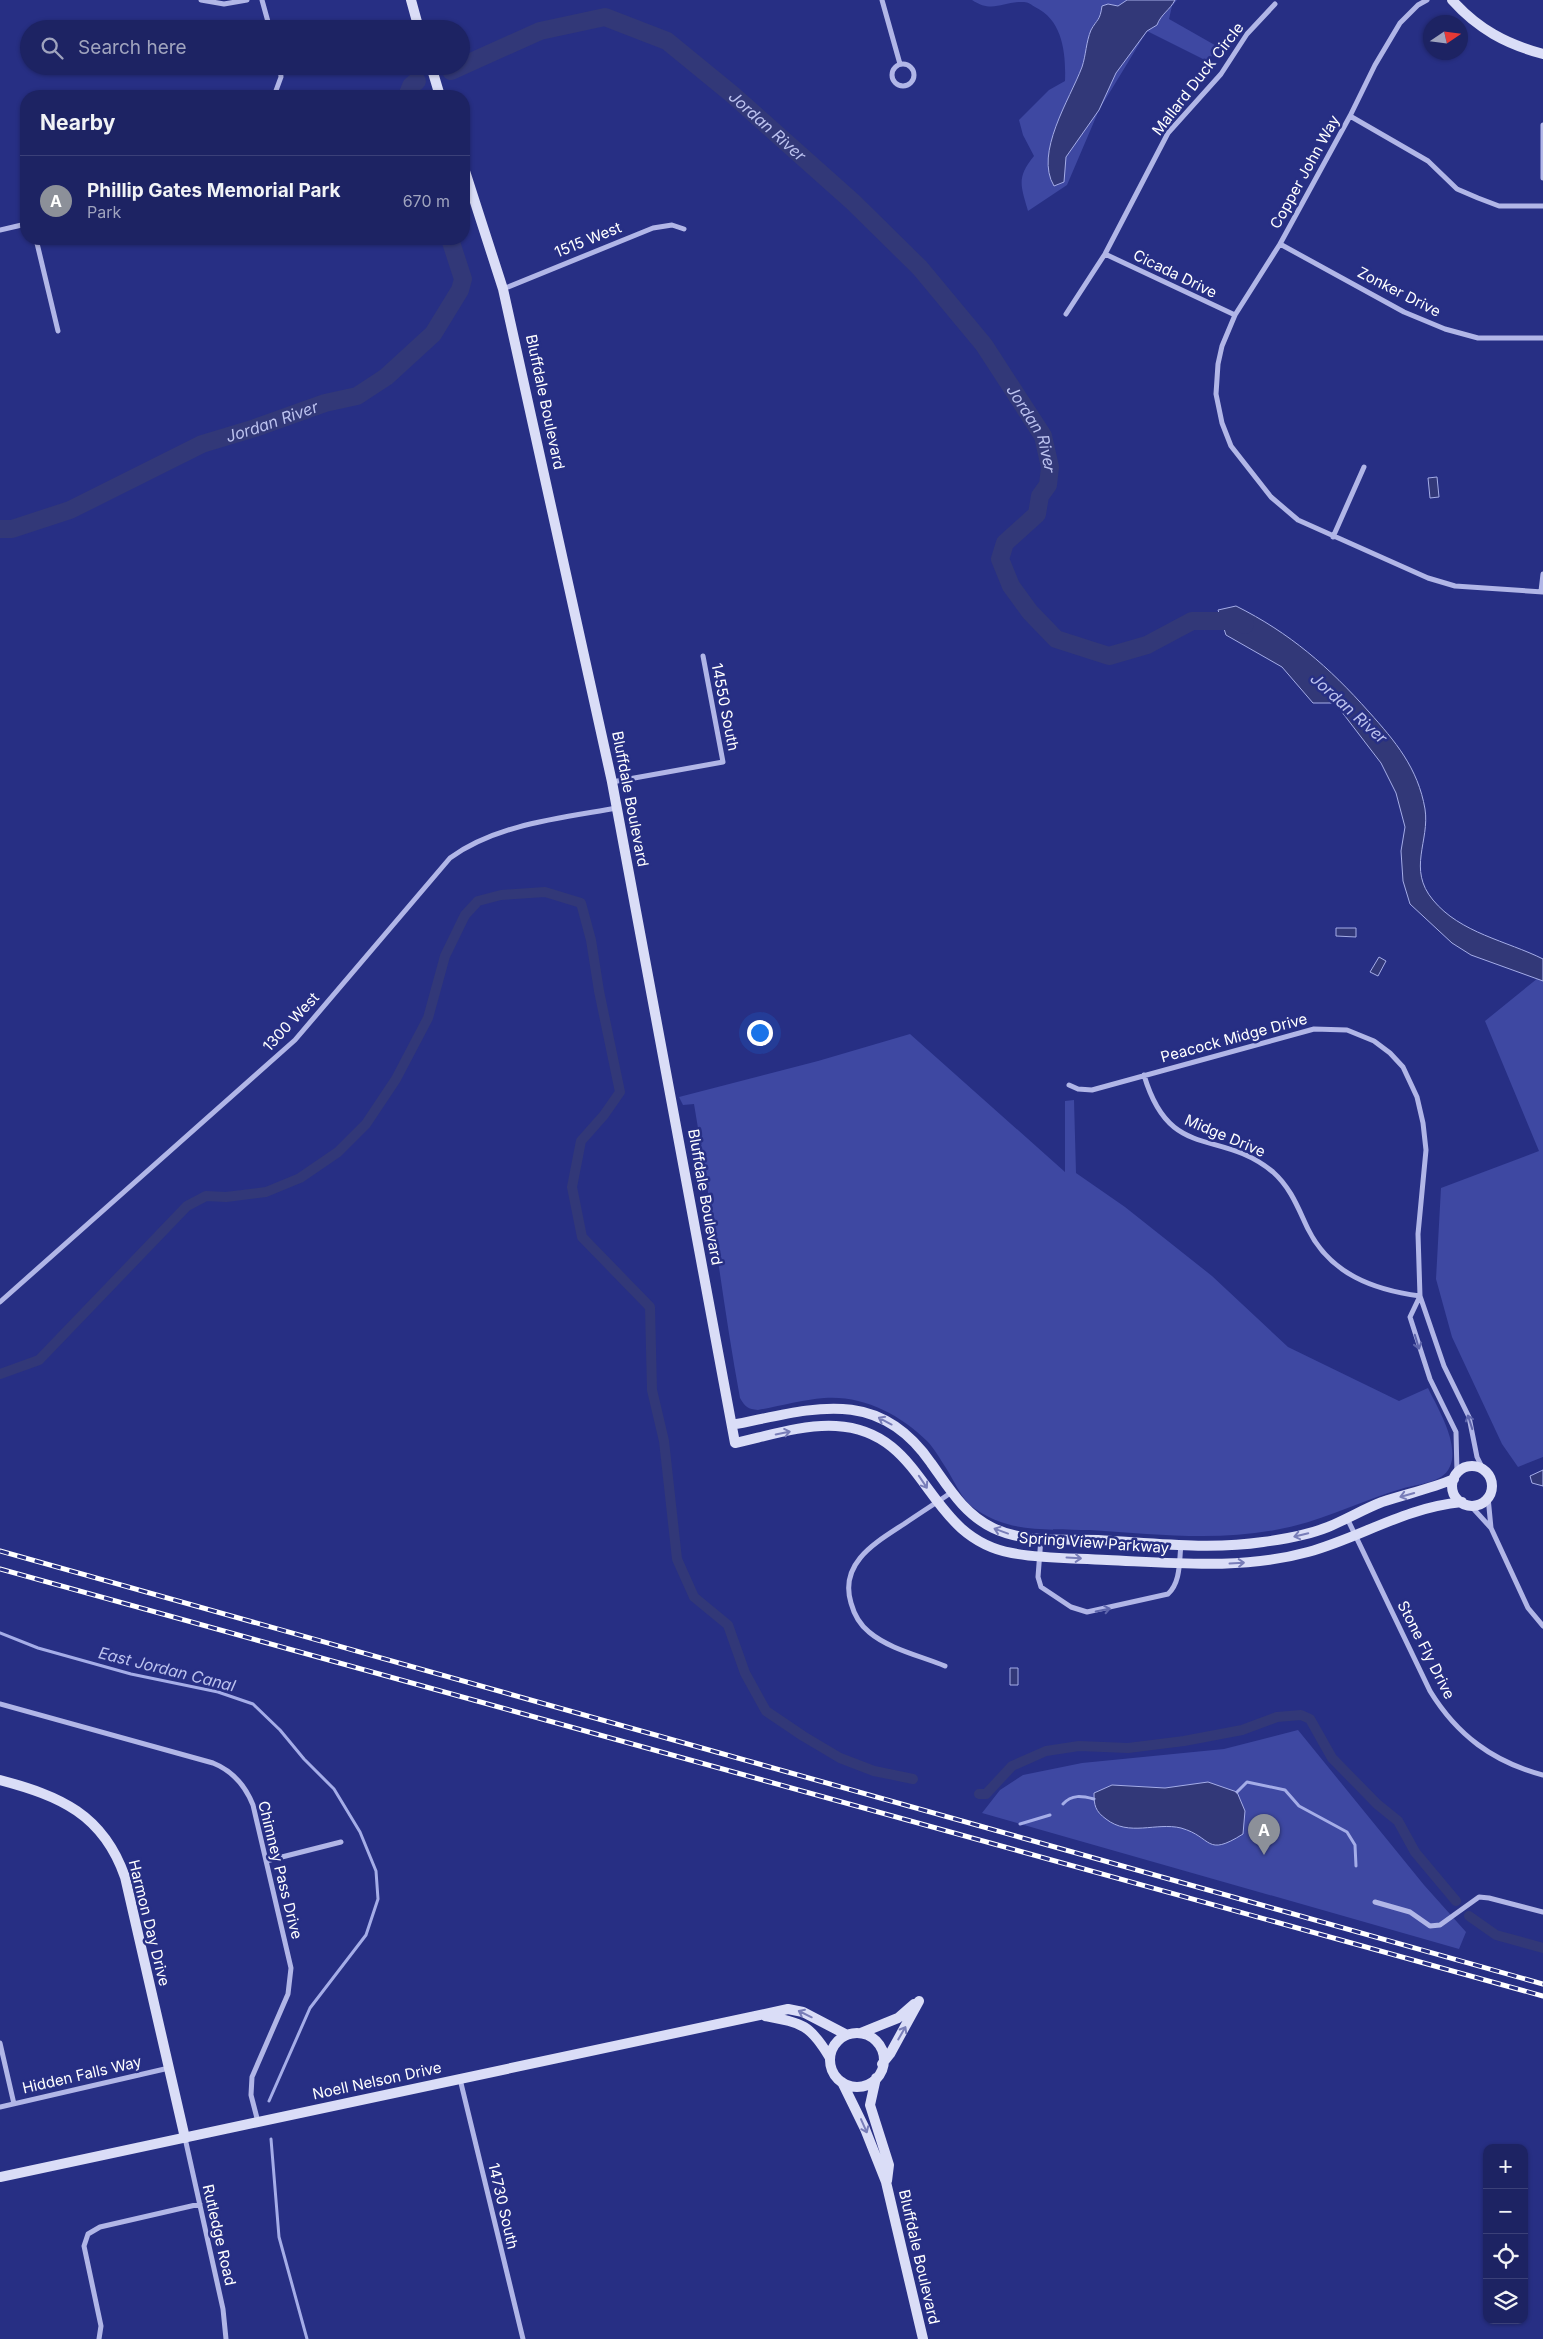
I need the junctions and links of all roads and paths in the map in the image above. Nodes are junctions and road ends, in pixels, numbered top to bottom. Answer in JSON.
{"nodes":[{"id":1,"x":201,"y":0,"type":"edge"},
{"id":2,"x":247,"y":0,"type":"edge"},
{"id":3,"x":262,"y":0,"type":"edge"},
{"id":4,"x":411,"y":0,"type":"edge"},
{"id":5,"x":882,"y":0,"type":"edge"},
{"id":6,"x":1427,"y":0,"type":"edge"},
{"id":7,"x":1452,"y":0,"type":"edge"},
{"id":8,"x":1275,"y":4,"type":"dead end"},
{"id":9,"x":268,"y":20,"type":"edge"},
{"id":10,"x":417,"y":20,"type":"edge"},
{"id":11,"x":1543,"y":54,"type":"edge"},
{"id":12,"x":900,"y":64,"type":"junction"},
{"id":13,"x":281,"y":75,"type":"edge"},
{"id":14,"x":434,"y":75,"type":"edge"},
{"id":15,"x":276,"y":90,"type":"edge"},
{"id":16,"x":438,"y":90,"type":"edge"},
{"id":17,"x":1350,"y":116,"type":"junction"},
{"id":18,"x":1543,"y":125,"type":"edge"},
{"id":19,"x":1543,"y":178,"type":"edge"},
{"id":20,"x":470,"y":187,"type":"edge"},
{"id":21,"x":1543,"y":206,"type":"edge"},
{"id":22,"x":20,"y":225,"type":"edge"},
{"id":23,"x":684,"y":229,"type":"dead end"},
{"id":24,"x":0,"y":230,"type":"edge"},
{"id":25,"x":1280,"y":244,"type":"junction"},
{"id":26,"x":37,"y":245,"type":"edge"},
{"id":27,"x":1105,"y":254,"type":"junction"},
{"id":28,"x":503,"y":289,"type":"junction"},
{"id":29,"x":1066,"y":314,"type":"dead end"},
{"id":30,"x":1235,"y":315,"type":"junction"},
{"id":31,"x":58,"y":331,"type":"dead end"},
{"id":32,"x":1543,"y":338,"type":"edge"},
{"id":33,"x":1364,"y":467,"type":"dead end"},
{"id":34,"x":1333,"y":537,"type":"junction"},
{"id":35,"x":1543,"y":574,"type":"edge"},
{"id":36,"x":1542,"y":592,"type":"edge"},
{"id":37,"x":703,"y":656,"type":"dead end"},
{"id":38,"x":612,"y":782,"type":"junction"},
{"id":39,"x":617,"y":808,"type":"junction"},
{"id":40,"x":1144,"y":1076,"type":"junction"},
{"id":41,"x":1069,"y":1085,"type":"dead end"},
{"id":42,"x":1420,"y":1296,"type":"junction"},
{"id":43,"x":0,"y":1302,"type":"edge"},
{"id":44,"x":732,"y":1425,"type":"junction"},
{"id":45,"x":735,"y":1442,"type":"joint"},
{"id":46,"x":1483,"y":1469,"type":"junction"},
{"id":47,"x":1455,"y":1476,"type":"junction"},
{"id":48,"x":952,"y":1492,"type":"junction"},
{"id":49,"x":1488,"y":1497,"type":"junction"},
{"id":50,"x":937,"y":1502,"type":"junction"},
{"id":51,"x":1466,"y":1504,"type":"junction"},
{"id":52,"x":1347,"y":1518,"type":"junction"},
{"id":53,"x":1491,"y":1528,"type":"junction"},
{"id":54,"x":1355,"y":1535,"type":"junction"},
{"id":55,"x":1041,"y":1538,"type":"junction"},
{"id":56,"x":1181,"y":1545,"type":"junction"},
{"id":57,"x":1040,"y":1556,"type":"junction"},
{"id":58,"x":1179,"y":1563,"type":"junction"},
{"id":59,"x":1543,"y":1626,"type":"edge"},
{"id":60,"x":945,"y":1666,"type":"dead end"},
{"id":61,"x":0,"y":1704,"type":"edge"},
{"id":62,"x":1543,"y":1775,"type":"edge"},
{"id":63,"x":0,"y":1780,"type":"edge"},
{"id":64,"x":341,"y":1842,"type":"dead end"},
{"id":65,"x":266,"y":1861,"type":"junction"},
{"id":66,"x":1375,"y":1902,"type":"dead end"},
{"id":67,"x":1543,"y":1912,"type":"edge"},
{"id":68,"x":759,"y":2014,"type":"junction"},
{"id":69,"x":861,"y":2033,"type":"junction"},
{"id":70,"x":847,"y":2035,"type":"junction"},
{"id":71,"x":0,"y":2043,"type":"edge"},
{"id":72,"x":830,"y":2058,"type":"junction"},
{"id":73,"x":882,"y":2064,"type":"junction"},
{"id":74,"x":169,"y":2068,"type":"junction"},
{"id":75,"x":876,"y":2078,"type":"junction"},
{"id":76,"x":460,"y":2079,"type":"junction"},
{"id":77,"x":842,"y":2082,"type":"junction"},
{"id":78,"x":14,"y":2104,"type":"junction"},
{"id":79,"x":0,"y":2107,"type":"edge"},
{"id":80,"x":258,"y":2122,"type":"junction"},
{"id":81,"x":184,"y":2138,"type":"junction"},
{"id":82,"x":0,"y":2177,"type":"edge"},
{"id":83,"x":886,"y":2182,"type":"junction"},
{"id":84,"x":200,"y":2204,"type":"junction"},
{"id":85,"x":99,"y":2339,"type":"edge"},
{"id":86,"x":226,"y":2339,"type":"edge"},
{"id":87,"x":522,"y":2339,"type":"edge"},
{"id":88,"x":923,"y":2339,"type":"edge"}],
"edges":[{"from":1,"to":2,"type":"street"},
{"from":3,"to":9,"type":"street"},
{"from":4,"to":10,"type":"street"},
{"from":5,"to":12,"type":"street"},
{"from":6,"to":17,"type":"street","name":"Copper John Way"},
{"from":7,"to":11,"type":"street"},
{"from":8,"to":27,"type":"street","name":"Mallard Duck Circle"},
{"from":12,"to":12,"type":"street"},
{"from":13,"to":15,"type":"street"},
{"from":14,"to":16,"type":"street"},
{"from":17,"to":21,"type":"street"},
{"from":17,"to":25,"type":"street","name":"Copper John Way"},
{"from":18,"to":19,"type":"street"},
{"from":20,"to":28,"type":"street","name":"Bluffdale Boulevard"},
{"from":22,"to":24,"type":"street"},
{"from":23,"to":28,"type":"street","name":"1515 West"},
{"from":25,"to":30,"type":"street","name":"Copper John Way"},
{"from":25,"to":32,"type":"street","name":"Zonker Drive"},
{"from":26,"to":31,"type":"street"},
{"from":27,"to":29,"type":"street","name":"Mallard Duck Circle"},
{"from":27,"to":30,"type":"street","name":"Cicada Drive"},
{"from":28,"to":38,"type":"street","name":"Bluffdale Boulevard"},
{"from":30,"to":34,"type":"street","name":"Copper John Way"},
{"from":33,"to":34,"type":"street"},
{"from":34,"to":36,"type":"street","name":"Copper John Way"},
{"from":35,"to":36,"type":"street"},
{"from":37,"to":38,"type":"street","name":"14550 South"},
{"from":38,"to":39,"type":"street","name":"Bluffdale Boulevard"},
{"from":39,"to":43,"type":"street","name":"1300 West"},
{"from":39,"to":44,"type":"street","name":"Bluffdale Boulevard"},
{"from":40,"to":41,"type":"street","name":"Peacock Midge Drive"},
{"from":40,"to":42,"type":"street","name":"Midge Drive"},
{"from":40,"to":42,"type":"street","name":"Peacock Midge Drive"},
{"from":46,"to":42,"type":"street","name":"Peacock Midge Drive","one_way":true},
{"from":42,"to":47,"type":"street","name":"Peacock Midge Drive","one_way":true},
{"from":44,"to":45,"type":"street","name":"Bluffdale Boulevard"},
{"from":48,"to":44,"type":"street","name":"Spring View Parkway","one_way":true},
{"from":45,"to":50,"type":"street","name":"Spring View Parkway","one_way":true},
{"from":46,"to":47,"type":"street"},
{"from":46,"to":49,"type":"street"},
{"from":47,"to":51,"type":"street"},
{"from":47,"to":52,"type":"street","name":"Spring View Parkway","one_way":true},
{"from":48,"to":50,"type":"street"},
{"from":55,"to":48,"type":"street","name":"Spring View Parkway","one_way":true},
{"from":49,"to":51,"type":"street"},
{"from":49,"to":53,"type":"street"},
{"from":50,"to":57,"type":"street","name":"Spring View Parkway"},
{"from":50,"to":60,"type":"street"},
{"from":51,"to":53,"type":"street"},
{"from":51,"to":54,"type":"street","name":"Spring View Parkway"},
{"from":52,"to":54,"type":"street","name":"Stone Fly Drive"},
{"from":52,"to":56,"type":"street","name":"Spring View Parkway","one_way":true},
{"from":53,"to":59,"type":"street"},
{"from":58,"to":54,"type":"street","name":"Spring View Parkway","one_way":true},
{"from":54,"to":62,"type":"street","name":"Stone Fly Drive"},
{"from":55,"to":56,"type":"street","name":"Spring View Parkway"},
{"from":55,"to":57,"type":"street"},
{"from":56,"to":58,"type":"street"},
{"from":57,"to":58,"type":"street","name":"Spring View Parkway","one_way":true},
{"from":57,"to":58,"type":"street","one_way":true},
{"from":61,"to":65,"type":"street","name":"Chimney Pass Drive"},
{"from":63,"to":74,"type":"street","name":"Harmon Day Drive"},
{"from":64,"to":65,"type":"street"},
{"from":65,"to":80,"type":"street","name":"Chimney Pass Drive"},
{"from":66,"to":67,"type":"street"},
{"from":70,"to":68,"type":"street","name":"Noell Nelson Drive","one_way":true},
{"from":68,"to":72,"type":"street","name":"Noell Nelson Drive"},
{"from":68,"to":76,"type":"street","name":"Noell Nelson Drive"},
{"from":69,"to":70,"type":"street"},
{"from":69,"to":73,"type":"street"},
{"from":73,"to":69,"type":"street","one_way":true},
{"from":70,"to":72,"type":"street"},
{"from":71,"to":78,"type":"street"},
{"from":72,"to":77,"type":"street"},
{"from":73,"to":75,"type":"street"},
{"from":74,"to":78,"type":"street","name":"Hidden Falls Way"},
{"from":74,"to":81,"type":"street","name":"Harmon Day Drive"},
{"from":75,"to":77,"type":"street"},
{"from":75,"to":83,"type":"street","name":"Bluffdale Boulevard"},
{"from":76,"to":80,"type":"street","name":"Noell Nelson Drive"},
{"from":76,"to":87,"type":"street","name":"14730 South"},
{"from":77,"to":83,"type":"street","name":"Bluffdale Boulevard","one_way":true},
{"from":78,"to":79,"type":"street","name":"Hidden Falls Way"},
{"from":80,"to":81,"type":"street","name":"Noell Nelson Drive"},
{"from":81,"to":82,"type":"street","name":"Noell Nelson Drive"},
{"from":81,"to":84,"type":"street","name":"Rutledge Road"},
{"from":83,"to":88,"type":"street","name":"Bluffdale Boulevard"},
{"from":84,"to":85,"type":"street"},
{"from":84,"to":86,"type":"street","name":"Rutledge Road"}]}
